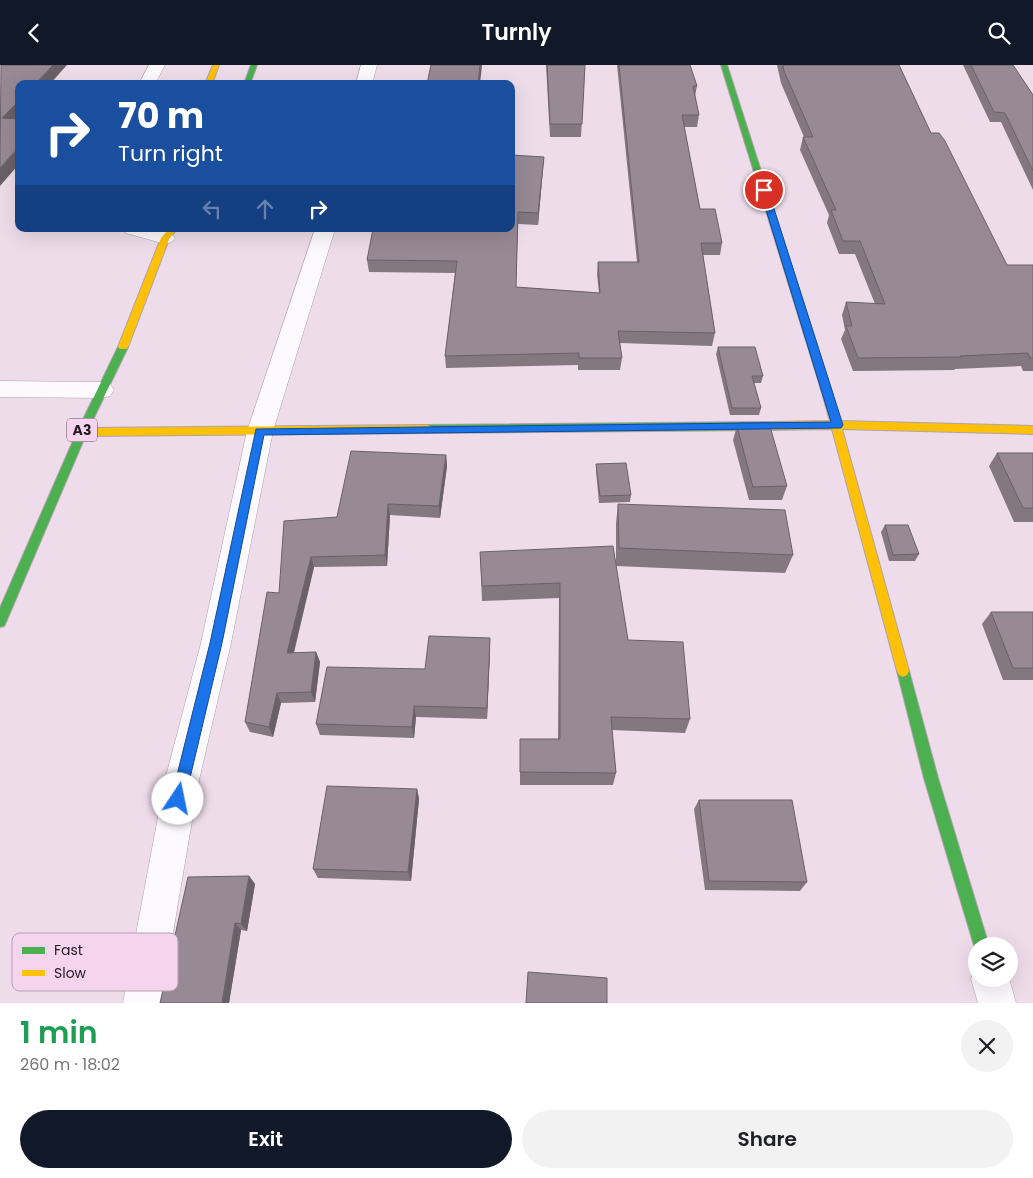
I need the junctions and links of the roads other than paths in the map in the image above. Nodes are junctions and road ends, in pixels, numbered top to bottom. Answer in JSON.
{"nodes":[{"id":1,"x":156,"y":65,"type":"edge"},
{"id":2,"x":216,"y":65,"type":"edge"},
{"id":3,"x":254,"y":65,"type":"edge"},
{"id":4,"x":369,"y":65,"type":"edge"},
{"id":5,"x":724,"y":65,"type":"edge"},
{"id":6,"x":149,"y":80,"type":"edge"},
{"id":7,"x":210,"y":80,"type":"edge"},
{"id":8,"x":248,"y":80,"type":"edge"},
{"id":9,"x":365,"y":80,"type":"edge"},
{"id":10,"x":168,"y":232,"type":"edge"},
{"id":11,"x":324,"y":232,"type":"edge"},
{"id":12,"x":0,"y":389,"type":"edge"},
{"id":13,"x":102,"y":390,"type":"junction"},
{"id":14,"x":838,"y":425,"type":"junction"},
{"id":15,"x":1033,"y":430,"type":"edge"},
{"id":16,"x":260,"y":431,"type":"junction"},
{"id":17,"x":82,"y":432,"type":"junction"},
{"id":18,"x":0,"y":622,"type":"edge"},
{"id":19,"x":155,"y":933,"type":"edge"},
{"id":20,"x":978,"y":937,"type":"edge"},
{"id":21,"x":992,"y":987,"type":"edge"},
{"id":22,"x":997,"y":1003,"type":"edge"}],
"edges":[{"from":1,"to":6,"type":"street"},
{"from":2,"to":7,"type":"main road"},
{"from":3,"to":8,"type":"main road"},
{"from":4,"to":9,"type":"street"},
{"from":5,"to":14,"type":"main road"},
{"from":10,"to":13,"type":"main road","number":"A3"},
{"from":11,"to":16,"type":"street"},
{"from":12,"to":13,"type":"street"},
{"from":13,"to":17,"type":"main road","number":"A3"},
{"from":14,"to":15,"type":"main road"},
{"from":14,"to":16,"type":"main road"},
{"from":14,"to":20,"type":"main road"},
{"from":16,"to":17,"type":"main road"},
{"from":16,"to":19,"type":"street"},
{"from":17,"to":18,"type":"main road","number":"A3"},
{"from":21,"to":22,"type":"street"}]}
